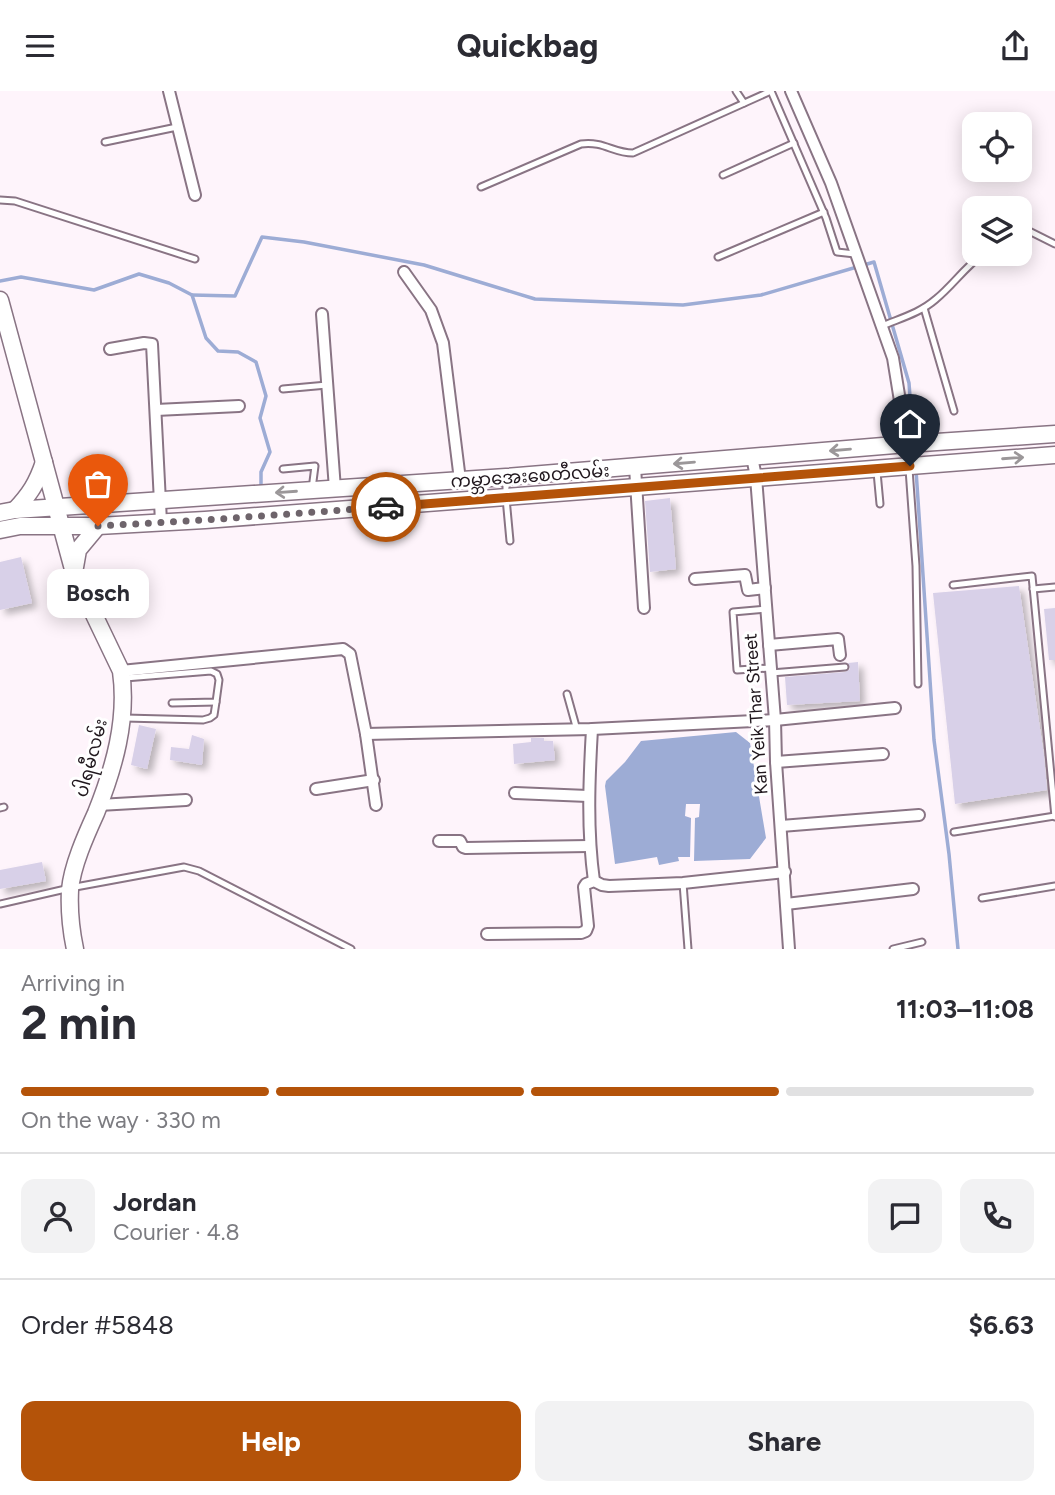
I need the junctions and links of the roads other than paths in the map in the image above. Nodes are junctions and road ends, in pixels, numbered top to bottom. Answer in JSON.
{"nodes":[{"id":1,"x":169,"y":91,"type":"edge"},
{"id":2,"x":736,"y":91,"type":"edge"},
{"id":3,"x":771,"y":91,"type":"edge"},
{"id":4,"x":791,"y":91,"type":"edge"},
{"id":5,"x":744,"y":103,"type":"junction"},
{"id":6,"x":178,"y":127,"type":"junction"},
{"id":7,"x":105,"y":142,"type":"dead end"},
{"id":8,"x":794,"y":143,"type":"junction"},
{"id":9,"x":723,"y":175,"type":"dead end"},
{"id":10,"x":481,"y":187,"type":"dead end"},
{"id":11,"x":195,"y":195,"type":"dead end"},
{"id":12,"x":0,"y":199,"type":"edge"},
{"id":13,"x":824,"y":212,"type":"junction"},
{"id":14,"x":1032,"y":232,"type":"edge"},
{"id":15,"x":1055,"y":244,"type":"edge"},
{"id":16,"x":856,"y":254,"type":"junction"},
{"id":17,"x":718,"y":257,"type":"dead end"},
{"id":18,"x":195,"y":259,"type":"dead end"},
{"id":19,"x":968,"y":266,"type":"edge"},
{"id":20,"x":404,"y":272,"type":"dead end"},
{"id":21,"x":0,"y":300,"type":"edge"},
{"id":22,"x":924,"y":308,"type":"junction"},
{"id":23,"x":322,"y":314,"type":"dead end"},
{"id":24,"x":882,"y":326,"type":"junction"},
{"id":25,"x":110,"y":349,"type":"dead end"},
{"id":26,"x":327,"y":385,"type":"junction"},
{"id":27,"x":283,"y":389,"type":"dead end"},
{"id":28,"x":239,"y":406,"type":"dead end"},
{"id":29,"x":156,"y":410,"type":"junction"},
{"id":30,"x":954,"y":411,"type":"dead end"},
{"id":31,"x":1055,"y":434,"type":"edge"},
{"id":32,"x":963,"y":440,"type":"junction"},
{"id":33,"x":907,"y":444,"type":"junction"},
{"id":34,"x":1055,"y":455,"type":"edge"},
{"id":35,"x":752,"y":457,"type":"junction"},
{"id":36,"x":44,"y":461,"type":"junction"},
{"id":37,"x":964,"y":462,"type":"junction"},
{"id":38,"x":914,"y":466,"type":"junction"},
{"id":39,"x":635,"y":467,"type":"junction"},
{"id":40,"x":283,"y":468,"type":"dead end"},
{"id":41,"x":877,"y":468,"type":"junction"},
{"id":42,"x":506,"y":477,"type":"junction"},
{"id":43,"x":756,"y":477,"type":"junction"},
{"id":44,"x":460,"y":480,"type":"junction"},
{"id":45,"x":636,"y":488,"type":"junction"},
{"id":46,"x":335,"y":489,"type":"junction"},
{"id":47,"x":312,"y":491,"type":"junction"},
{"id":48,"x":203,"y":498,"type":"junction"},
{"id":49,"x":506,"y":498,"type":"junction"},
{"id":50,"x":160,"y":501,"type":"junction"},
{"id":51,"x":880,"y":504,"type":"dead end"},
{"id":52,"x":99,"y":505,"type":"junction"},
{"id":53,"x":56,"y":507,"type":"junction"},
{"id":54,"x":338,"y":510,"type":"junction"},
{"id":55,"x":12,"y":516,"type":"edge"},
{"id":56,"x":205,"y":520,"type":"junction"},
{"id":57,"x":161,"y":522,"type":"junction"},
{"id":58,"x":98,"y":526,"type":"junction"},
{"id":59,"x":61,"y":527,"type":"junction"},
{"id":60,"x":0,"y":530,"type":"edge"},
{"id":61,"x":510,"y":541,"type":"dead end"},
{"id":62,"x":74,"y":573,"type":"junction"},
{"id":63,"x":695,"y":579,"type":"dead end"},
{"id":64,"x":953,"y":585,"type":"dead end"},
{"id":65,"x":1055,"y":587,"type":"edge"},
{"id":66,"x":765,"y":588,"type":"junction"},
{"id":67,"x":1033,"y":589,"type":"junction"},
{"id":68,"x":645,"y":608,"type":"dead end"},
{"id":69,"x":767,"y":609,"type":"junction"},
{"id":70,"x":769,"y":645,"type":"junction"},
{"id":71,"x":840,"y":655,"type":"dead end"},
{"id":72,"x":845,"y":667,"type":"dead end"},
{"id":73,"x":770,"y":671,"type":"junction"},
{"id":74,"x":122,"y":675,"type":"junction"},
{"id":75,"x":918,"y":684,"type":"dead end"},
{"id":76,"x":568,"y":694,"type":"dead end"},
{"id":77,"x":216,"y":702,"type":"junction"},
{"id":78,"x":172,"y":703,"type":"dead end"},
{"id":79,"x":895,"y":708,"type":"dead end"},
{"id":80,"x":122,"y":718,"type":"junction"},
{"id":81,"x":775,"y":720,"type":"junction"},
{"id":82,"x":592,"y":729,"type":"junction"},
{"id":83,"x":577,"y":730,"type":"junction"},
{"id":84,"x":366,"y":734,"type":"junction"},
{"id":85,"x":883,"y":754,"type":"dead end"},
{"id":86,"x":776,"y":762,"type":"junction"},
{"id":87,"x":374,"y":780,"type":"junction"},
{"id":88,"x":316,"y":789,"type":"dead end"},
{"id":89,"x":515,"y":793,"type":"dead end"},
{"id":90,"x":588,"y":796,"type":"junction"},
{"id":91,"x":187,"y":800,"type":"dead end"},
{"id":92,"x":1054,"y":801,"type":"edge"},
{"id":93,"x":376,"y":804,"type":"dead end"},
{"id":94,"x":99,"y":805,"type":"junction"},
{"id":95,"x":919,"y":815,"type":"dead end"},
{"id":96,"x":1055,"y":817,"type":"edge"},
{"id":97,"x":781,"y":827,"type":"junction"},
{"id":98,"x":954,"y":831,"type":"dead end"},
{"id":99,"x":439,"y":841,"type":"dead end"},
{"id":100,"x":589,"y":846,"type":"junction"},
{"id":101,"x":785,"y":872,"type":"junction"},
{"id":102,"x":594,"y":881,"type":"junction"},
{"id":103,"x":683,"y":883,"type":"junction"},
{"id":104,"x":1055,"y":886,"type":"edge"},
{"id":105,"x":70,"y":887,"type":"junction"},
{"id":106,"x":913,"y":889,"type":"dead end"},
{"id":107,"x":982,"y":898,"type":"dead end"},
{"id":108,"x":0,"y":904,"type":"edge"},
{"id":109,"x":786,"y":904,"type":"junction"},
{"id":110,"x":487,"y":934,"type":"dead end"},
{"id":111,"x":922,"y":942,"type":"dead end"},
{"id":112,"x":75,"y":949,"type":"edge"},
{"id":113,"x":351,"y":949,"type":"edge"},
{"id":114,"x":688,"y":949,"type":"edge"},
{"id":115,"x":789,"y":949,"type":"edge"},
{"id":116,"x":893,"y":949,"type":"edge"}],
"edges":[{"from":1,"to":6,"type":"street"},
{"from":2,"to":5,"type":"lane"},
{"from":3,"to":5,"type":"lane"},
{"from":3,"to":8,"type":"lane"},
{"from":4,"to":16,"type":"street"},
{"from":5,"to":10,"type":"lane"},
{"from":6,"to":7,"type":"lane"},
{"from":6,"to":11,"type":"street"},
{"from":8,"to":9,"type":"lane"},
{"from":8,"to":13,"type":"lane"},
{"from":12,"to":18,"type":"lane"},
{"from":13,"to":16,"type":"lane"},
{"from":13,"to":17,"type":"lane"},
{"from":14,"to":15,"type":"lane"},
{"from":16,"to":24,"type":"street"},
{"from":19,"to":22,"type":"lane"},
{"from":20,"to":44,"type":"street"},
{"from":21,"to":36,"type":"main road","name":"ပါရမီလမ်း"},
{"from":22,"to":24,"type":"lane"},
{"from":22,"to":30,"type":"lane"},
{"from":23,"to":26,"type":"street"},
{"from":24,"to":33,"type":"street"},
{"from":25,"to":29,"type":"street"},
{"from":26,"to":27,"type":"lane"},
{"from":26,"to":46,"type":"street"},
{"from":28,"to":29,"type":"street"},
{"from":29,"to":50,"type":"street"},
{"from":31,"to":32,"type":"main road"},
{"from":32,"to":33,"type":"main road"},
{"from":32,"to":37,"type":"main road"},
{"from":33,"to":35,"type":"main road","one_way":true},
{"from":33,"to":38,"type":"street"},
{"from":37,"to":34,"type":"main road","name":"ကမ္ဘာအေးစေတီလမ်း","one_way":true},
{"from":35,"to":39,"type":"main road","one_way":true},
{"from":35,"to":43,"type":"street","name":"Kan Yeik Thar Street"},
{"from":36,"to":52,"type":"main road"},
{"from":36,"to":53,"type":"main road","name":"ပါရမီလမ်း"},
{"from":36,"to":55,"type":"main road"},
{"from":37,"to":38,"type":"main road","name":"ကမ္ဘာအေးစေတီလမ်း"},
{"from":38,"to":41,"type":"main road","name":"ကမ္ဘာအေးစေတီလမ်း"},
{"from":38,"to":75,"type":"lane"},
{"from":39,"to":42,"type":"main road"},
{"from":39,"to":45,"type":"street"},
{"from":40,"to":47,"type":"lane"},
{"from":41,"to":43,"type":"main road","name":"ကမ္ဘာအေးစေတီလမ်း"},
{"from":41,"to":51,"type":"lane"},
{"from":42,"to":44,"type":"main road"},
{"from":42,"to":49,"type":"lane"},
{"from":43,"to":45,"type":"main road","name":"ကမ္ဘာအေးစေတီလမ်း"},
{"from":43,"to":66,"type":"street","name":"Kan Yeik Thar Street"},
{"from":44,"to":46,"type":"main road"},
{"from":45,"to":49,"type":"main road","name":"ကမ္ဘာအေးစေတီလမ်း"},
{"from":45,"to":68,"type":"street"},
{"from":46,"to":47,"type":"main road"},
{"from":46,"to":54,"type":"lane"},
{"from":47,"to":48,"type":"main road","one_way":true},
{"from":48,"to":50,"type":"main road"},
{"from":48,"to":56,"type":"main road"},
{"from":49,"to":54,"type":"main road","name":"ကမ္ဘာအေးစေတီလမ်း"},
{"from":49,"to":61,"type":"lane"},
{"from":50,"to":52,"type":"main road"},
{"from":50,"to":57,"type":"street"},
{"from":52,"to":53,"type":"main road"},
{"from":53,"to":55,"type":"main road"},
{"from":53,"to":59,"type":"main road","name":"ပါရမီလမ်း"},
{"from":54,"to":56,"type":"main road","name":"ကမ္ဘာအေးစေတီလမ်း"},
{"from":55,"to":59,"type":"main road","name":"ကမ္ဘာအေးစေတီလမ်း"},
{"from":55,"to":60,"type":"main road"},
{"from":55,"to":62,"type":"main road"},
{"from":56,"to":57,"type":"main road","name":"ကမ္ဘာအေးစေတီလမ်း"},
{"from":57,"to":58,"type":"main road","name":"ကမ္ဘာအေးစေတီလမ်း"},
{"from":58,"to":59,"type":"main road","name":"ကမ္ဘာအေးစေတီလမ်း"},
{"from":58,"to":62,"type":"main road"},
{"from":59,"to":62,"type":"main road","name":"ပါရမီလမ်း"},
{"from":62,"to":74,"type":"main road","name":"ပါရမီလမ်း"},
{"from":63,"to":66,"type":"street"},
{"from":64,"to":67,"type":"lane"},
{"from":65,"to":67,"type":"lane"},
{"from":66,"to":69,"type":"street","name":"Kan Yeik Thar Street"},
{"from":67,"to":92,"type":"lane"},
{"from":69,"to":70,"type":"street","name":"Kan Yeik Thar Street"},
{"from":69,"to":73,"type":"lane"},
{"from":70,"to":71,"type":"street"},
{"from":70,"to":73,"type":"street","name":"Kan Yeik Thar Street"},
{"from":72,"to":73,"type":"lane"},
{"from":73,"to":81,"type":"street","name":"Kan Yeik Thar Street"},
{"from":74,"to":77,"type":"lane"},
{"from":74,"to":80,"type":"main road","name":"ပါရမီလမ်း"},
{"from":74,"to":84,"type":"street"},
{"from":76,"to":83,"type":"lane"},
{"from":77,"to":78,"type":"lane"},
{"from":77,"to":80,"type":"lane"},
{"from":79,"to":81,"type":"street"},
{"from":80,"to":94,"type":"main road","name":"ပါရမီလမ်း"},
{"from":81,"to":82,"type":"street"},
{"from":81,"to":86,"type":"street","name":"Kan Yeik Thar Street"},
{"from":82,"to":83,"type":"street"},
{"from":82,"to":90,"type":"street"},
{"from":83,"to":84,"type":"street"},
{"from":84,"to":87,"type":"street"},
{"from":85,"to":86,"type":"street"},
{"from":86,"to":97,"type":"street","name":"Kan Yeik Thar Street"},
{"from":87,"to":88,"type":"street"},
{"from":87,"to":93,"type":"street"},
{"from":89,"to":90,"type":"street"},
{"from":90,"to":100,"type":"street"},
{"from":91,"to":94,"type":"street"},
{"from":92,"to":96,"type":"lane"},
{"from":94,"to":105,"type":"main road","name":"ပါရမီလမ်း"},
{"from":95,"to":97,"type":"street"},
{"from":96,"to":98,"type":"lane"},
{"from":97,"to":101,"type":"street","name":"Kan Yeik Thar Street"},
{"from":99,"to":100,"type":"street"},
{"from":100,"to":102,"type":"street"},
{"from":101,"to":103,"type":"street"},
{"from":101,"to":109,"type":"street","name":"Kan Yeik Thar Street"},
{"from":102,"to":103,"type":"street"},
{"from":102,"to":110,"type":"street"},
{"from":103,"to":114,"type":"lane"},
{"from":104,"to":107,"type":"lane"},
{"from":105,"to":108,"type":"lane"},
{"from":105,"to":112,"type":"main road","name":"ပါရမီလမ်း"},
{"from":105,"to":113,"type":"lane"},
{"from":106,"to":109,"type":"street"},
{"from":109,"to":115,"type":"street","name":"Kan Yeik Thar Street"},
{"from":111,"to":116,"type":"lane"}]}
